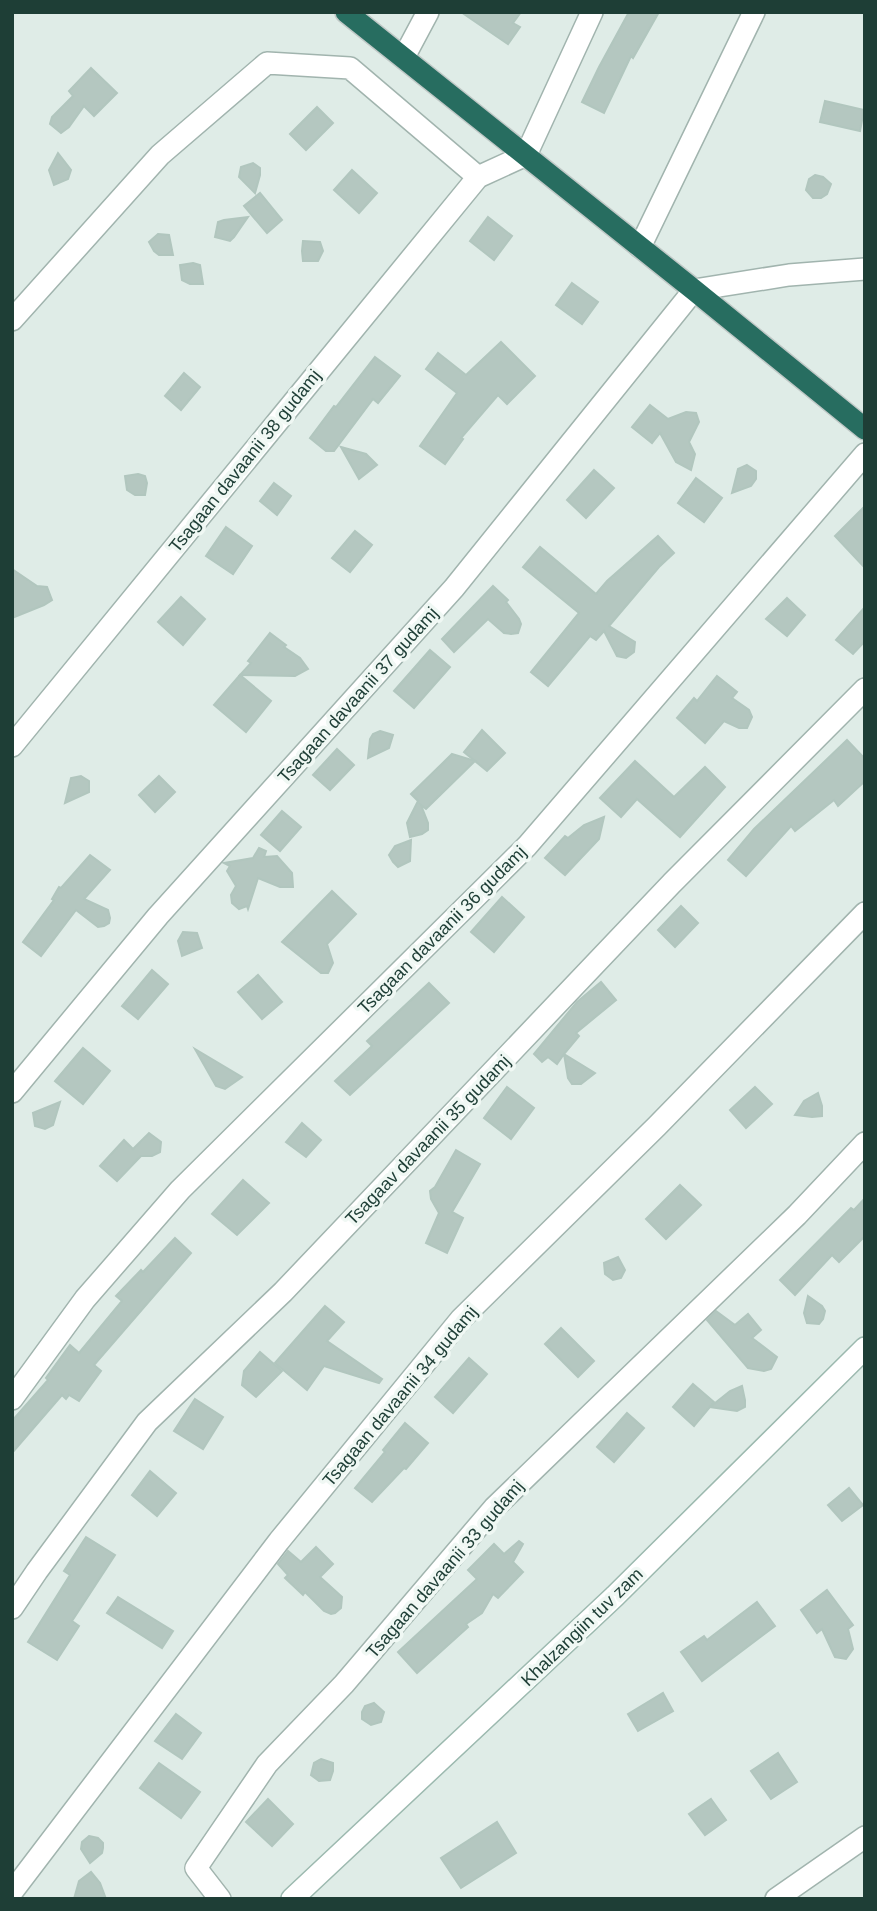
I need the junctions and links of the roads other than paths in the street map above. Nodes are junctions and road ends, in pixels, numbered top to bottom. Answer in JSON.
{"nodes":[{"id":1,"x":346,"y":12,"type":"edge"},
{"id":2,"x":428,"y":12,"type":"edge"},
{"id":3,"x":592,"y":12,"type":"edge"},
{"id":4,"x":754,"y":12,"type":"edge"},
{"id":5,"x":404,"y":57,"type":"junction"},
{"id":6,"x":526,"y":155,"type":"junction"},
{"id":7,"x":478,"y":177,"type":"junction"},
{"id":8,"x":640,"y":247,"type":"junction"},
{"id":9,"x":865,"y":269,"type":"edge"},
{"id":10,"x":694,"y":290,"type":"junction"},
{"id":11,"x":12,"y":320,"type":"edge"},
{"id":12,"x":865,"y":429,"type":"edge"},
{"id":13,"x":865,"y":454,"type":"edge"},
{"id":14,"x":865,"y":689,"type":"edge"},
{"id":15,"x":12,"y":746,"type":"edge"},
{"id":16,"x":865,"y":913,"type":"edge"},
{"id":17,"x":12,"y":1092,"type":"edge"},
{"id":18,"x":865,"y":1143,"type":"edge"},
{"id":19,"x":865,"y":1348,"type":"edge"},
{"id":20,"x":12,"y":1399,"type":"edge"},
{"id":21,"x":12,"y":1608,"type":"edge"},
{"id":22,"x":865,"y":1838,"type":"edge"},
{"id":23,"x":12,"y":1892,"type":"edge"},
{"id":24,"x":220,"y":1899,"type":"edge"},
{"id":25,"x":292,"y":1899,"type":"edge"},
{"id":26,"x":776,"y":1899,"type":"edge"}],
"edges":[{"from":1,"to":5,"type":"highway"},
{"from":2,"to":5,"type":"street"},
{"from":3,"to":6,"type":"street"},
{"from":4,"to":8,"type":"street"},
{"from":5,"to":6,"type":"highway"},
{"from":6,"to":7,"type":"street"},
{"from":6,"to":8,"type":"highway"},
{"from":7,"to":11,"type":"street"},
{"from":7,"to":15,"type":"street","name":"Tsagaan davaanii 38 gudamj"},
{"from":8,"to":10,"type":"highway"},
{"from":9,"to":10,"type":"street"},
{"from":10,"to":12,"type":"highway"},
{"from":10,"to":17,"type":"street","name":"Tsagaan davaanii 37 gudamj"},
{"from":13,"to":20,"type":"street","name":"Tsagaan davaanii 36 gudamj"},
{"from":14,"to":21,"type":"street","name":"Tsagaav davaanii 35 gudamj"},
{"from":16,"to":23,"type":"street","name":"Tsagaan davaanii 34 gudamj"},
{"from":18,"to":24,"type":"street","name":"Tsagaan davaanii 33 gudamj"},
{"from":19,"to":25,"type":"street","name":"Khalzangiin tuv zam"},
{"from":22,"to":26,"type":"street"}]}
